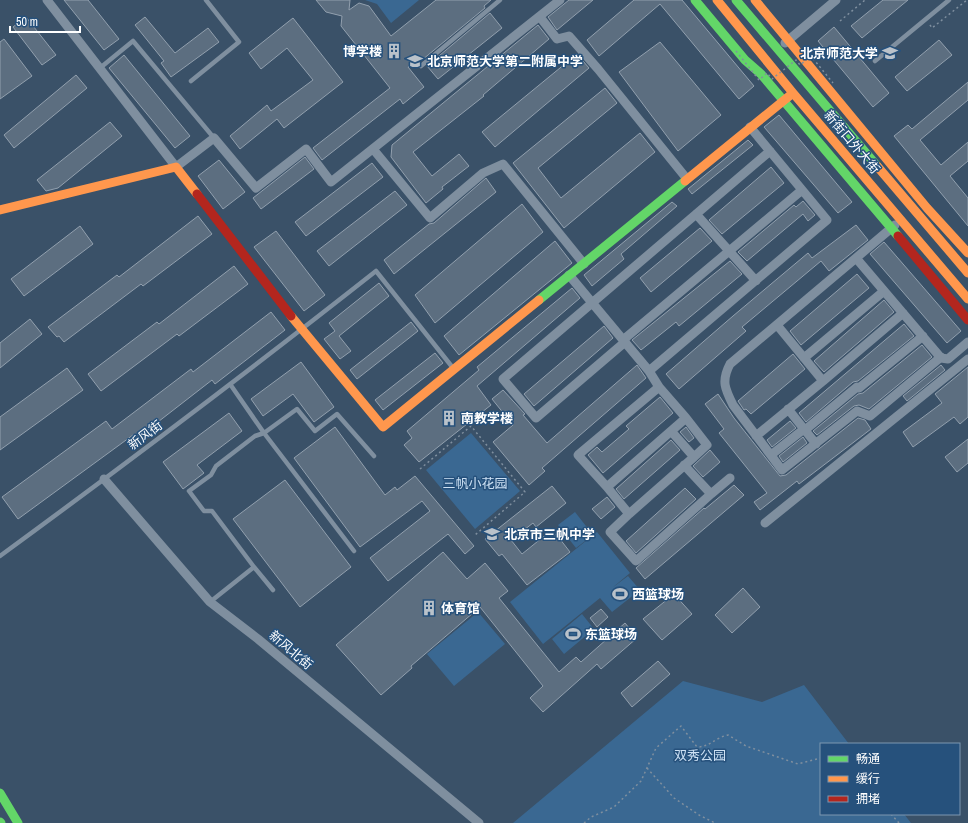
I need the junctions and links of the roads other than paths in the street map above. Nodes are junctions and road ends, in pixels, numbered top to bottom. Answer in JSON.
{"nodes":[{"id":1,"x":47,"y":0,"type":"edge"},
{"id":2,"x":206,"y":0,"type":"edge"},
{"id":3,"x":500,"y":0,"type":"edge"},
{"id":4,"x":560,"y":0,"type":"edge"},
{"id":5,"x":695,"y":0,"type":"edge"},
{"id":6,"x":717,"y":0,"type":"edge"},
{"id":7,"x":736,"y":0,"type":"edge"},
{"id":8,"x":755,"y":0,"type":"edge"},
{"id":9,"x":836,"y":0,"type":"edge"},
{"id":10,"x":949,"y":0,"type":"edge"},
{"id":11,"x":540,"y":16,"type":"junction"},
{"id":12,"x":788,"y":41,"type":"junction"},
{"id":13,"x":778,"y":49,"type":"junction"},
{"id":14,"x":875,"y":61,"type":"dead end"},
{"id":15,"x":421,"y":66,"type":"dead end"},
{"id":16,"x":100,"y":68,"type":"junction"},
{"id":17,"x":191,"y":81,"type":"dead end"},
{"id":18,"x":793,"y":93,"type":"junction"},
{"id":19,"x":783,"y":100,"type":"junction"},
{"id":20,"x":750,"y":127,"type":"junction"},
{"id":21,"x":214,"y":138,"type":"junction"},
{"id":22,"x":374,"y":149,"type":"junction"},
{"id":23,"x":770,"y":151,"type":"junction"},
{"id":24,"x":176,"y":167,"type":"junction"},
{"id":25,"x":687,"y":179,"type":"junction"},
{"id":26,"x":802,"y":190,"type":"junction"},
{"id":27,"x":0,"y":210,"type":"edge"},
{"id":28,"x":696,"y":214,"type":"junction"},
{"id":29,"x":901,"y":220,"type":"junction"},
{"id":30,"x":890,"y":228,"type":"junction"},
{"id":31,"x":729,"y":252,"type":"junction"},
{"id":32,"x":968,"y":253,"type":"edge"},
{"id":33,"x":856,"y":258,"type":"junction"},
{"id":34,"x":584,"y":264,"type":"junction"},
{"id":35,"x":968,"y":273,"type":"edge"},
{"id":36,"x":569,"y":275,"type":"junction"},
{"id":37,"x":756,"y":281,"type":"junction"},
{"id":38,"x":884,"y":291,"type":"junction"},
{"id":39,"x":968,"y":299,"type":"edge"},
{"id":40,"x":592,"y":302,"type":"junction"},
{"id":41,"x":903,"y":313,"type":"junction"},
{"id":42,"x":968,"y":320,"type":"edge"},
{"id":43,"x":777,"y":325,"type":"junction"},
{"id":44,"x":302,"y":330,"type":"junction"},
{"id":45,"x":923,"y":336,"type":"junction"},
{"id":46,"x":624,"y":341,"type":"junction"},
{"id":47,"x":968,"y":342,"type":"edge"},
{"id":48,"x":941,"y":357,"type":"junction"},
{"id":49,"x":804,"y":358,"type":"junction"},
{"id":50,"x":968,"y":359,"type":"edge"},
{"id":51,"x":455,"y":369,"type":"junction"},
{"id":52,"x":649,"y":370,"type":"junction"},
{"id":53,"x":823,"y":380,"type":"junction"},
{"id":54,"x":230,"y":384,"type":"junction"},
{"id":55,"x":659,"y":387,"type":"junction"},
{"id":56,"x":788,"y":409,"type":"junction"},
{"id":57,"x":686,"y":418,"type":"junction"},
{"id":58,"x":804,"y":429,"type":"junction"},
{"id":59,"x":671,"y":431,"type":"junction"},
{"id":60,"x":264,"y":433,"type":"junction"},
{"id":61,"x":756,"y":436,"type":"junction"},
{"id":62,"x":816,"y":444,"type":"junction"},
{"id":63,"x":771,"y":455,"type":"junction"},
{"id":64,"x":374,"y":456,"type":"dead end"},
{"id":65,"x":694,"y":457,"type":"junction"},
{"id":66,"x":684,"y":465,"type":"junction"},
{"id":67,"x":730,"y":478,"type":"dead end"},
{"id":68,"x":104,"y":479,"type":"junction"},
{"id":69,"x":607,"y":488,"type":"junction"},
{"id":70,"x":711,"y":494,"type":"junction"},
{"id":71,"x":630,"y":514,"type":"junction"},
{"id":72,"x":765,"y":523,"type":"dead end"},
{"id":73,"x":354,"y":551,"type":"dead end"},
{"id":74,"x":0,"y":556,"type":"edge"},
{"id":75,"x":254,"y":567,"type":"junction"},
{"id":76,"x":272,"y":590,"type":"dead end"},
{"id":77,"x":210,"y":602,"type":"junction"},
{"id":78,"x":0,"y":793,"type":"edge"},
{"id":79,"x":18,"y":823,"type":"edge"},
{"id":80,"x":479,"y":823,"type":"edge"}],
"edges":[{"from":1,"to":16,"type":"street"},
{"from":2,"to":17,"type":"lane"},
{"from":3,"to":15,"type":"lane"},
{"from":4,"to":11,"type":"street"},
{"from":5,"to":19,"type":"street"},
{"from":6,"to":18,"type":"street","name":"新街口外大街"},
{"from":7,"to":13,"type":"street","name":"新街口外大街"},
{"from":8,"to":12,"type":"street","name":"新街口外大街"},
{"from":9,"to":12,"type":"street"},
{"from":10,"to":14,"type":"lane"},
{"from":11,"to":22,"type":"street"},
{"from":11,"to":25,"type":"street"},
{"from":12,"to":13,"type":"street"},
{"from":12,"to":32,"type":"street","name":"新街口外大街"},
{"from":13,"to":35,"type":"street","name":"新街口外大街"},
{"from":16,"to":21,"type":"lane"},
{"from":16,"to":24,"type":"street"},
{"from":18,"to":19,"type":"street"},
{"from":18,"to":29,"type":"street","name":"新街口外大街"},
{"from":19,"to":20,"type":"street"},
{"from":19,"to":30,"type":"street"},
{"from":20,"to":23,"type":"street"},
{"from":20,"to":25,"type":"street"},
{"from":21,"to":22,"type":"street"},
{"from":21,"to":24,"type":"street"},
{"from":22,"to":34,"type":"street"},
{"from":23,"to":26,"type":"street"},
{"from":23,"to":28,"type":"street"},
{"from":24,"to":27,"type":"street"},
{"from":24,"to":44,"type":"street"},
{"from":25,"to":34,"type":"street"},
{"from":26,"to":31,"type":"street"},
{"from":26,"to":37,"type":"street"},
{"from":28,"to":31,"type":"street"},
{"from":28,"to":40,"type":"street"},
{"from":29,"to":30,"type":"street"},
{"from":29,"to":39,"type":"street","name":"新街口外大街"},
{"from":30,"to":33,"type":"street"},
{"from":30,"to":42,"type":"street"},
{"from":31,"to":37,"type":"street"},
{"from":31,"to":46,"type":"street"},
{"from":33,"to":38,"type":"street"},
{"from":33,"to":43,"type":"street"},
{"from":34,"to":36,"type":"street"},
{"from":36,"to":40,"type":"street"},
{"from":36,"to":51,"type":"street"},
{"from":37,"to":52,"type":"street"},
{"from":38,"to":41,"type":"street"},
{"from":38,"to":49,"type":"street"},
{"from":40,"to":46,"type":"street"},
{"from":40,"to":46,"type":"street"},
{"from":41,"to":45,"type":"street"},
{"from":41,"to":53,"type":"street"},
{"from":43,"to":49,"type":"street"},
{"from":43,"to":61,"type":"street"},
{"from":44,"to":51,"type":"street"},
{"from":44,"to":51,"type":"lane","name":"新风街"},
{"from":44,"to":54,"type":"lane","name":"新风街"},
{"from":45,"to":48,"type":"street"},
{"from":45,"to":58,"type":"street"},
{"from":46,"to":52,"type":"street"},
{"from":47,"to":48,"type":"street"},
{"from":48,"to":62,"type":"street"},
{"from":49,"to":53,"type":"street"},
{"from":50,"to":72,"type":"street"},
{"from":52,"to":55,"type":"street"},
{"from":53,"to":56,"type":"street"},
{"from":54,"to":60,"type":"lane"},
{"from":54,"to":68,"type":"lane","name":"新风街"},
{"from":55,"to":57,"type":"street"},
{"from":55,"to":69,"type":"street"},
{"from":56,"to":58,"type":"street"},
{"from":56,"to":61,"type":"street"},
{"from":57,"to":59,"type":"street"},
{"from":57,"to":65,"type":"street"},
{"from":58,"to":62,"type":"street"},
{"from":58,"to":63,"type":"street"},
{"from":59,"to":65,"type":"street"},
{"from":59,"to":69,"type":"street"},
{"from":60,"to":64,"type":"lane"},
{"from":60,"to":73,"type":"lane"},
{"from":60,"to":75,"type":"lane"},
{"from":61,"to":63,"type":"street"},
{"from":62,"to":63,"type":"street"},
{"from":65,"to":66,"type":"street"},
{"from":66,"to":70,"type":"street"},
{"from":66,"to":71,"type":"street"},
{"from":67,"to":70,"type":"street"},
{"from":68,"to":74,"type":"lane","name":"新风街"},
{"from":68,"to":77,"type":"street","name":"新风北街"},
{"from":69,"to":71,"type":"street"},
{"from":70,"to":71,"type":"street"},
{"from":75,"to":76,"type":"lane"},
{"from":75,"to":77,"type":"lane"},
{"from":77,"to":80,"type":"street","name":"新风北街"},
{"from":78,"to":79,"type":"street"}]}
